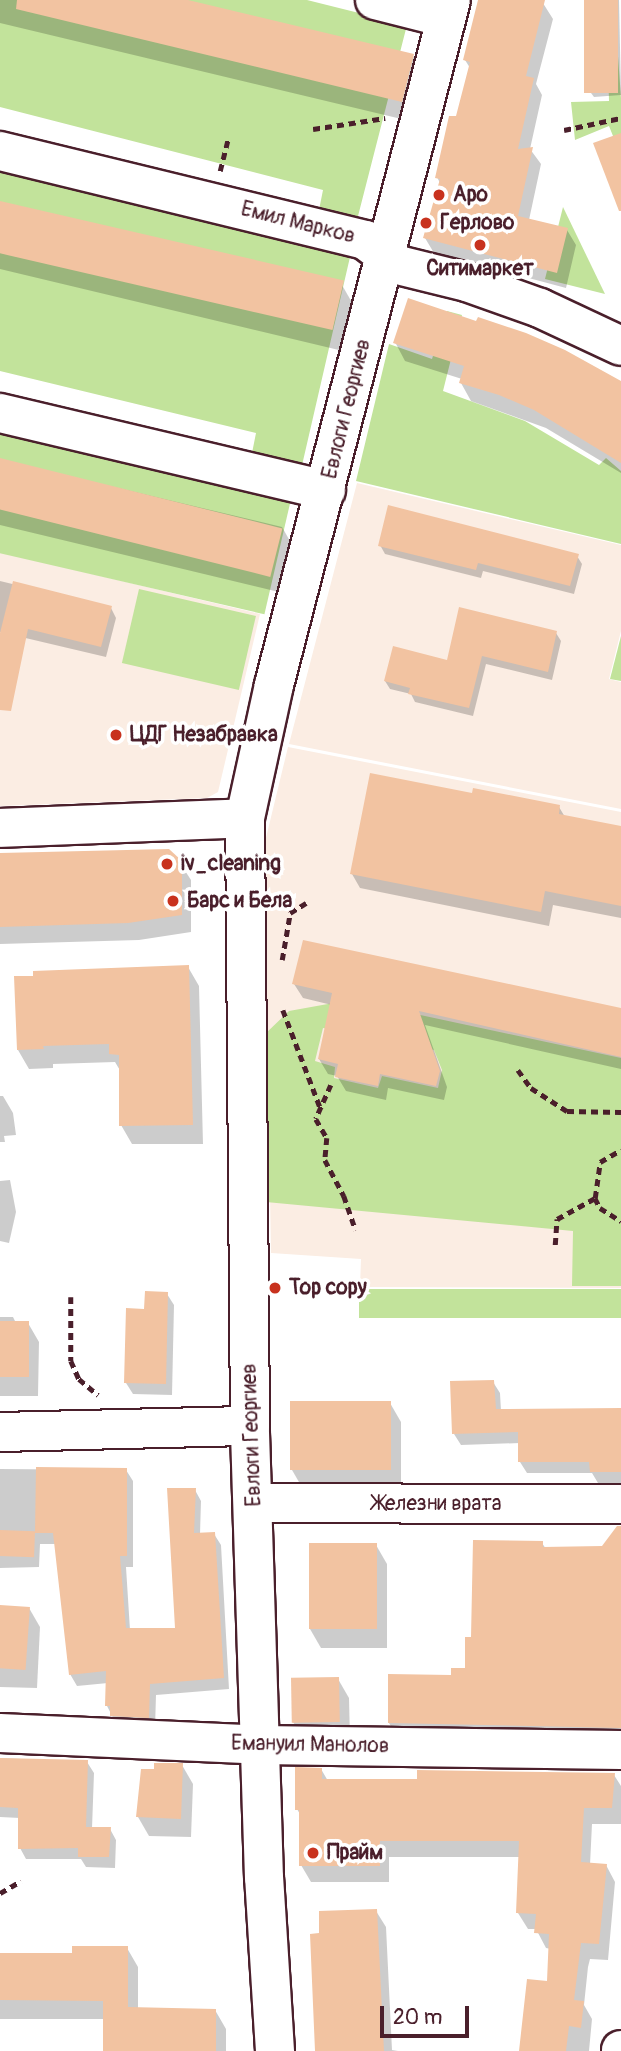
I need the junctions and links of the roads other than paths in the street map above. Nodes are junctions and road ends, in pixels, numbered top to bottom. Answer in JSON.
{"nodes":[{"id":1,"x":375,"y":0,"type":"edge"},
{"id":2,"x":448,"y":9,"type":"edge"},
{"id":3,"x":0,"y":151,"type":"edge"},
{"id":4,"x":385,"y":256,"type":"junction"},
{"id":5,"x":621,"y":346,"type":"edge"},
{"id":6,"x":0,"y":412,"type":"edge"},
{"id":7,"x":326,"y":490,"type":"junction"},
{"id":8,"x":245,"y":818,"type":"junction"},
{"id":9,"x":0,"y":828,"type":"edge"},
{"id":10,"x":250,"y":1426,"type":"junction"},
{"id":11,"x":0,"y":1432,"type":"edge"},
{"id":12,"x":254,"y":1503,"type":"junction"},
{"id":13,"x":621,"y":1504,"type":"edge"},
{"id":14,"x":0,"y":1733,"type":"edge"},
{"id":15,"x":261,"y":1745,"type":"junction"},
{"id":16,"x":621,"y":1750,"type":"edge"},
{"id":17,"x":275,"y":2051,"type":"edge"}],
"edges":[{"from":1,"to":2,"type":"street"},
{"from":2,"to":4,"type":"street","name":"Евлоги Георгиев"},
{"from":3,"to":4,"type":"street","name":"Емил Марков"},
{"from":4,"to":5,"type":"street","name":"Емил Марков"},
{"from":4,"to":7,"type":"street","name":"Евлоги Георгиев"},
{"from":6,"to":7,"type":"street"},
{"from":7,"to":8,"type":"street","name":"Евлоги Георгиев"},
{"from":8,"to":9,"type":"street"},
{"from":8,"to":10,"type":"street","name":"Евлоги Георгиев"},
{"from":10,"to":11,"type":"street"},
{"from":10,"to":12,"type":"street","name":"Евлоги Георгиев"},
{"from":12,"to":13,"type":"street","name":"Железни врата"},
{"from":12,"to":15,"type":"street","name":"Евлоги Георгиев"},
{"from":14,"to":15,"type":"street","name":"Емануил Манолов"},
{"from":15,"to":16,"type":"street","name":"Емануил Манолов"},
{"from":15,"to":17,"type":"street","name":"Евлоги Георгиев"}]}
